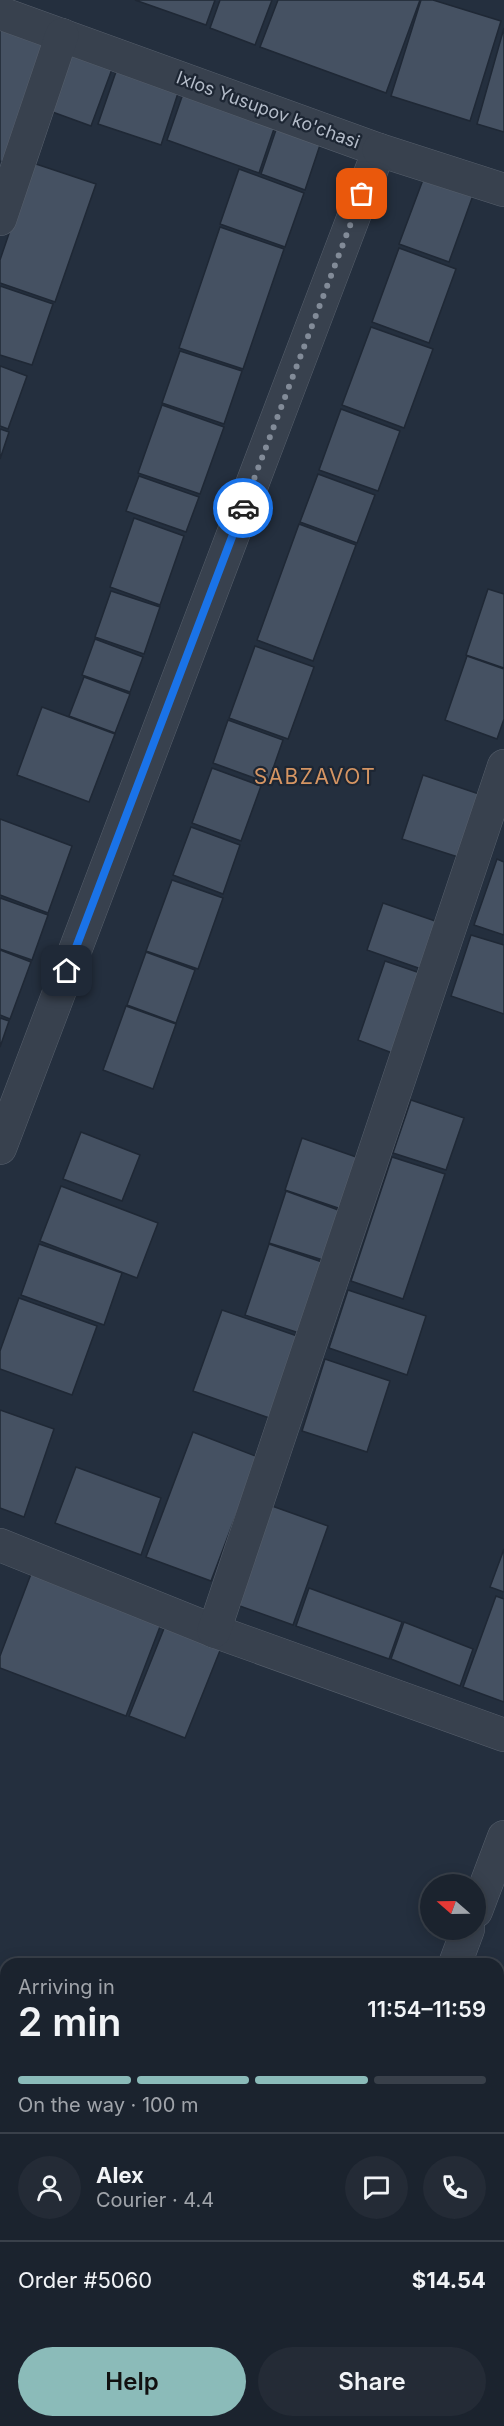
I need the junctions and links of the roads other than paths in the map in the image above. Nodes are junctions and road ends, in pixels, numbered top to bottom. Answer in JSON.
{"nodes":[{"id":1,"x":0,"y":13,"type":"edge"},
{"id":2,"x":62,"y":35,"type":"junction"},
{"id":3,"x":379,"y":150,"type":"junction"},
{"id":4,"x":504,"y":190,"type":"edge"},
{"id":5,"x":0,"y":219,"type":"edge"},
{"id":6,"x":504,"y":766,"type":"edge"},
{"id":7,"x":0,"y":1148,"type":"edge"},
{"id":8,"x":0,"y":1545,"type":"edge"},
{"id":9,"x":214,"y":1631,"type":"junction"},
{"id":10,"x":504,"y":1735,"type":"edge"},
{"id":11,"x":504,"y":1837,"type":"edge"},
{"id":12,"x":486,"y":1885,"type":"edge"},
{"id":13,"x":464,"y":1940,"type":"edge"},
{"id":14,"x":457,"y":1958,"type":"edge"}],
"edges":[{"from":1,"to":2,"type":"street","name":"Ixlos Yusupov ko'chasi"},
{"from":2,"to":3,"type":"street","name":"Ixlos Yusupov ko'chasi"},
{"from":2,"to":5,"type":"street"},
{"from":3,"to":4,"type":"street"},
{"from":3,"to":7,"type":"street","name":"Ixlos Yusupov ko'chasi"},
{"from":6,"to":9,"type":"street"},
{"from":8,"to":9,"type":"street"},
{"from":9,"to":10,"type":"street"},
{"from":11,"to":12,"type":"street"},
{"from":13,"to":14,"type":"street"}]}
